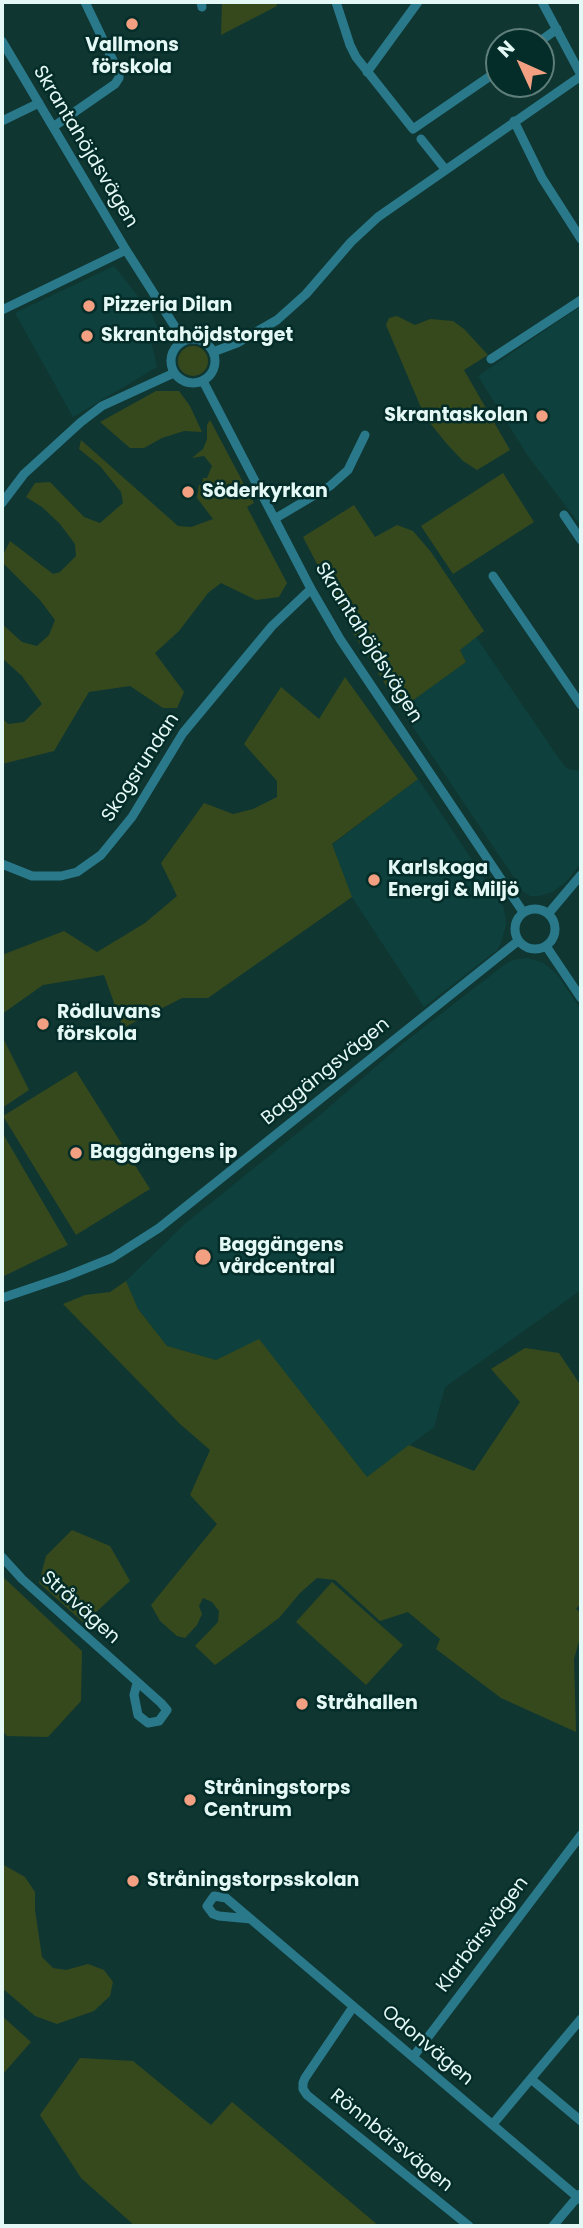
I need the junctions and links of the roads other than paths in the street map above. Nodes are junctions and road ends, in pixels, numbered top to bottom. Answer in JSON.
{"nodes":[{"id":1,"x":85,"y":2,"type":"edge"},
{"id":2,"x":336,"y":2,"type":"edge"},
{"id":3,"x":418,"y":2,"type":"edge"},
{"id":4,"x":542,"y":2,"type":"edge"},
{"id":5,"x":557,"y":29,"type":"joint"},
{"id":6,"x":2,"y":41,"type":"edge"},
{"id":7,"x":367,"y":72,"type":"junction"},
{"id":8,"x":581,"y":76,"type":"edge"},
{"id":9,"x":485,"y":79,"type":"edge"},
{"id":10,"x":39,"y":103,"type":"junction"},
{"id":11,"x":2,"y":121,"type":"edge"},
{"id":12,"x":514,"y":121,"type":"junction"},
{"id":13,"x":53,"y":127,"type":"junction"},
{"id":14,"x":421,"y":139,"type":"dead end"},
{"id":15,"x":445,"y":169,"type":"junction"},
{"id":16,"x":581,"y":239,"type":"edge"},
{"id":17,"x":126,"y":250,"type":"junction"},
{"id":18,"x":581,"y":300,"type":"edge"},
{"id":19,"x":2,"y":310,"type":"edge"},
{"id":20,"x":184,"y":341,"type":"junction"},
{"id":21,"x":213,"y":352,"type":"junction"},
{"id":22,"x":491,"y":359,"type":"dead end"},
{"id":23,"x":174,"y":373,"type":"junction"},
{"id":24,"x":203,"y":381,"type":"junction"},
{"id":25,"x":365,"y":435,"type":"dead end"},
{"id":26,"x":2,"y":503,"type":"edge"},
{"id":27,"x":564,"y":515,"type":"dead end"},
{"id":28,"x":276,"y":518,"type":"junction"},
{"id":29,"x":581,"y":540,"type":"edge"},
{"id":30,"x":493,"y":576,"type":"dead end"},
{"id":31,"x":311,"y":589,"type":"junction"},
{"id":32,"x":581,"y":705,"type":"edge"},
{"id":33,"x":2,"y":864,"type":"edge"},
{"id":34,"x":581,"y":875,"type":"edge"},
{"id":35,"x":523,"y":912,"type":"junction"},
{"id":36,"x":548,"y":914,"type":"junction"},
{"id":37,"x":519,"y":941,"type":"junction"},
{"id":38,"x":546,"y":946,"type":"junction"},
{"id":39,"x":581,"y":998,"type":"edge"},
{"id":40,"x":2,"y":1298,"type":"edge"},
{"id":41,"x":2,"y":1557,"type":"edge"},
{"id":42,"x":137,"y":1682,"type":"junction"},
{"id":43,"x":581,"y":1835,"type":"edge"},
{"id":44,"x":251,"y":1919,"type":"dead end"},
{"id":45,"x":353,"y":2007,"type":"junction"},
{"id":46,"x":581,"y":2019,"type":"edge"},
{"id":47,"x":413,"y":2057,"type":"junction"},
{"id":48,"x":531,"y":2079,"type":"junction"},
{"id":49,"x":581,"y":2121,"type":"edge"},
{"id":50,"x":493,"y":2124,"type":"junction"},
{"id":51,"x":580,"y":2196,"type":"edge"},
{"id":52,"x":469,"y":2226,"type":"edge"},
{"id":53,"x":553,"y":2226,"type":"edge"}],
"edges":[{"from":1,"to":13,"type":"street"},
{"from":2,"to":7,"type":"street"},
{"from":3,"to":7,"type":"street"},
{"from":4,"to":5,"type":"street"},
{"from":5,"to":8,"type":"street"},
{"from":6,"to":10,"type":"street","name":"Skrantahöjdsvägen"},
{"from":7,"to":9,"type":"street"},
{"from":8,"to":12,"type":"street"},
{"from":10,"to":11,"type":"street"},
{"from":10,"to":13,"type":"street","name":"Skrantahöjdsvägen"},
{"from":12,"to":15,"type":"street"},
{"from":12,"to":16,"type":"street"},
{"from":13,"to":17,"type":"street","name":"Skrantahöjdsvägen"},
{"from":14,"to":15,"type":"street"},
{"from":15,"to":21,"type":"street"},
{"from":17,"to":19,"type":"street"},
{"from":17,"to":20,"type":"street","name":"Skrantahöjdsvägen"},
{"from":18,"to":22,"type":"street"},
{"from":20,"to":21,"type":"street"},
{"from":20,"to":23,"type":"street"},
{"from":21,"to":24,"type":"street"},
{"from":23,"to":24,"type":"street"},
{"from":23,"to":26,"type":"street"},
{"from":24,"to":28,"type":"street","name":"Skrantahöjdsvägen"},
{"from":25,"to":28,"type":"street"},
{"from":27,"to":29,"type":"street"},
{"from":28,"to":31,"type":"street","name":"Skrantahöjdsvägen"},
{"from":30,"to":32,"type":"street"},
{"from":31,"to":33,"type":"street","name":"Skogsrundan"},
{"from":31,"to":35,"type":"street","name":"Skrantahöjdsvägen"},
{"from":34,"to":36,"type":"street"},
{"from":35,"to":36,"type":"street"},
{"from":35,"to":37,"type":"street"},
{"from":36,"to":38,"type":"street"},
{"from":37,"to":38,"type":"street"},
{"from":37,"to":40,"type":"street","name":"Baggängsvägen"},
{"from":38,"to":39,"type":"street"},
{"from":41,"to":42,"type":"street","name":"Stråvägen"},
{"from":42,"to":42,"type":"street","name":"Stråvägen"},
{"from":43,"to":47,"type":"street","name":"Klarbärsvägen"},
{"from":44,"to":45,"type":"street","name":"Odonvägen"},
{"from":45,"to":47,"type":"street","name":"Odonvägen"},
{"from":45,"to":52,"type":"street","name":"Rönnbärsvägen"},
{"from":46,"to":48,"type":"street"},
{"from":47,"to":50,"type":"street","name":"Odonvägen"},
{"from":48,"to":49,"type":"street"},
{"from":48,"to":50,"type":"street"},
{"from":50,"to":51,"type":"street","name":"Odonvägen"},
{"from":51,"to":53,"type":"street"}]}
